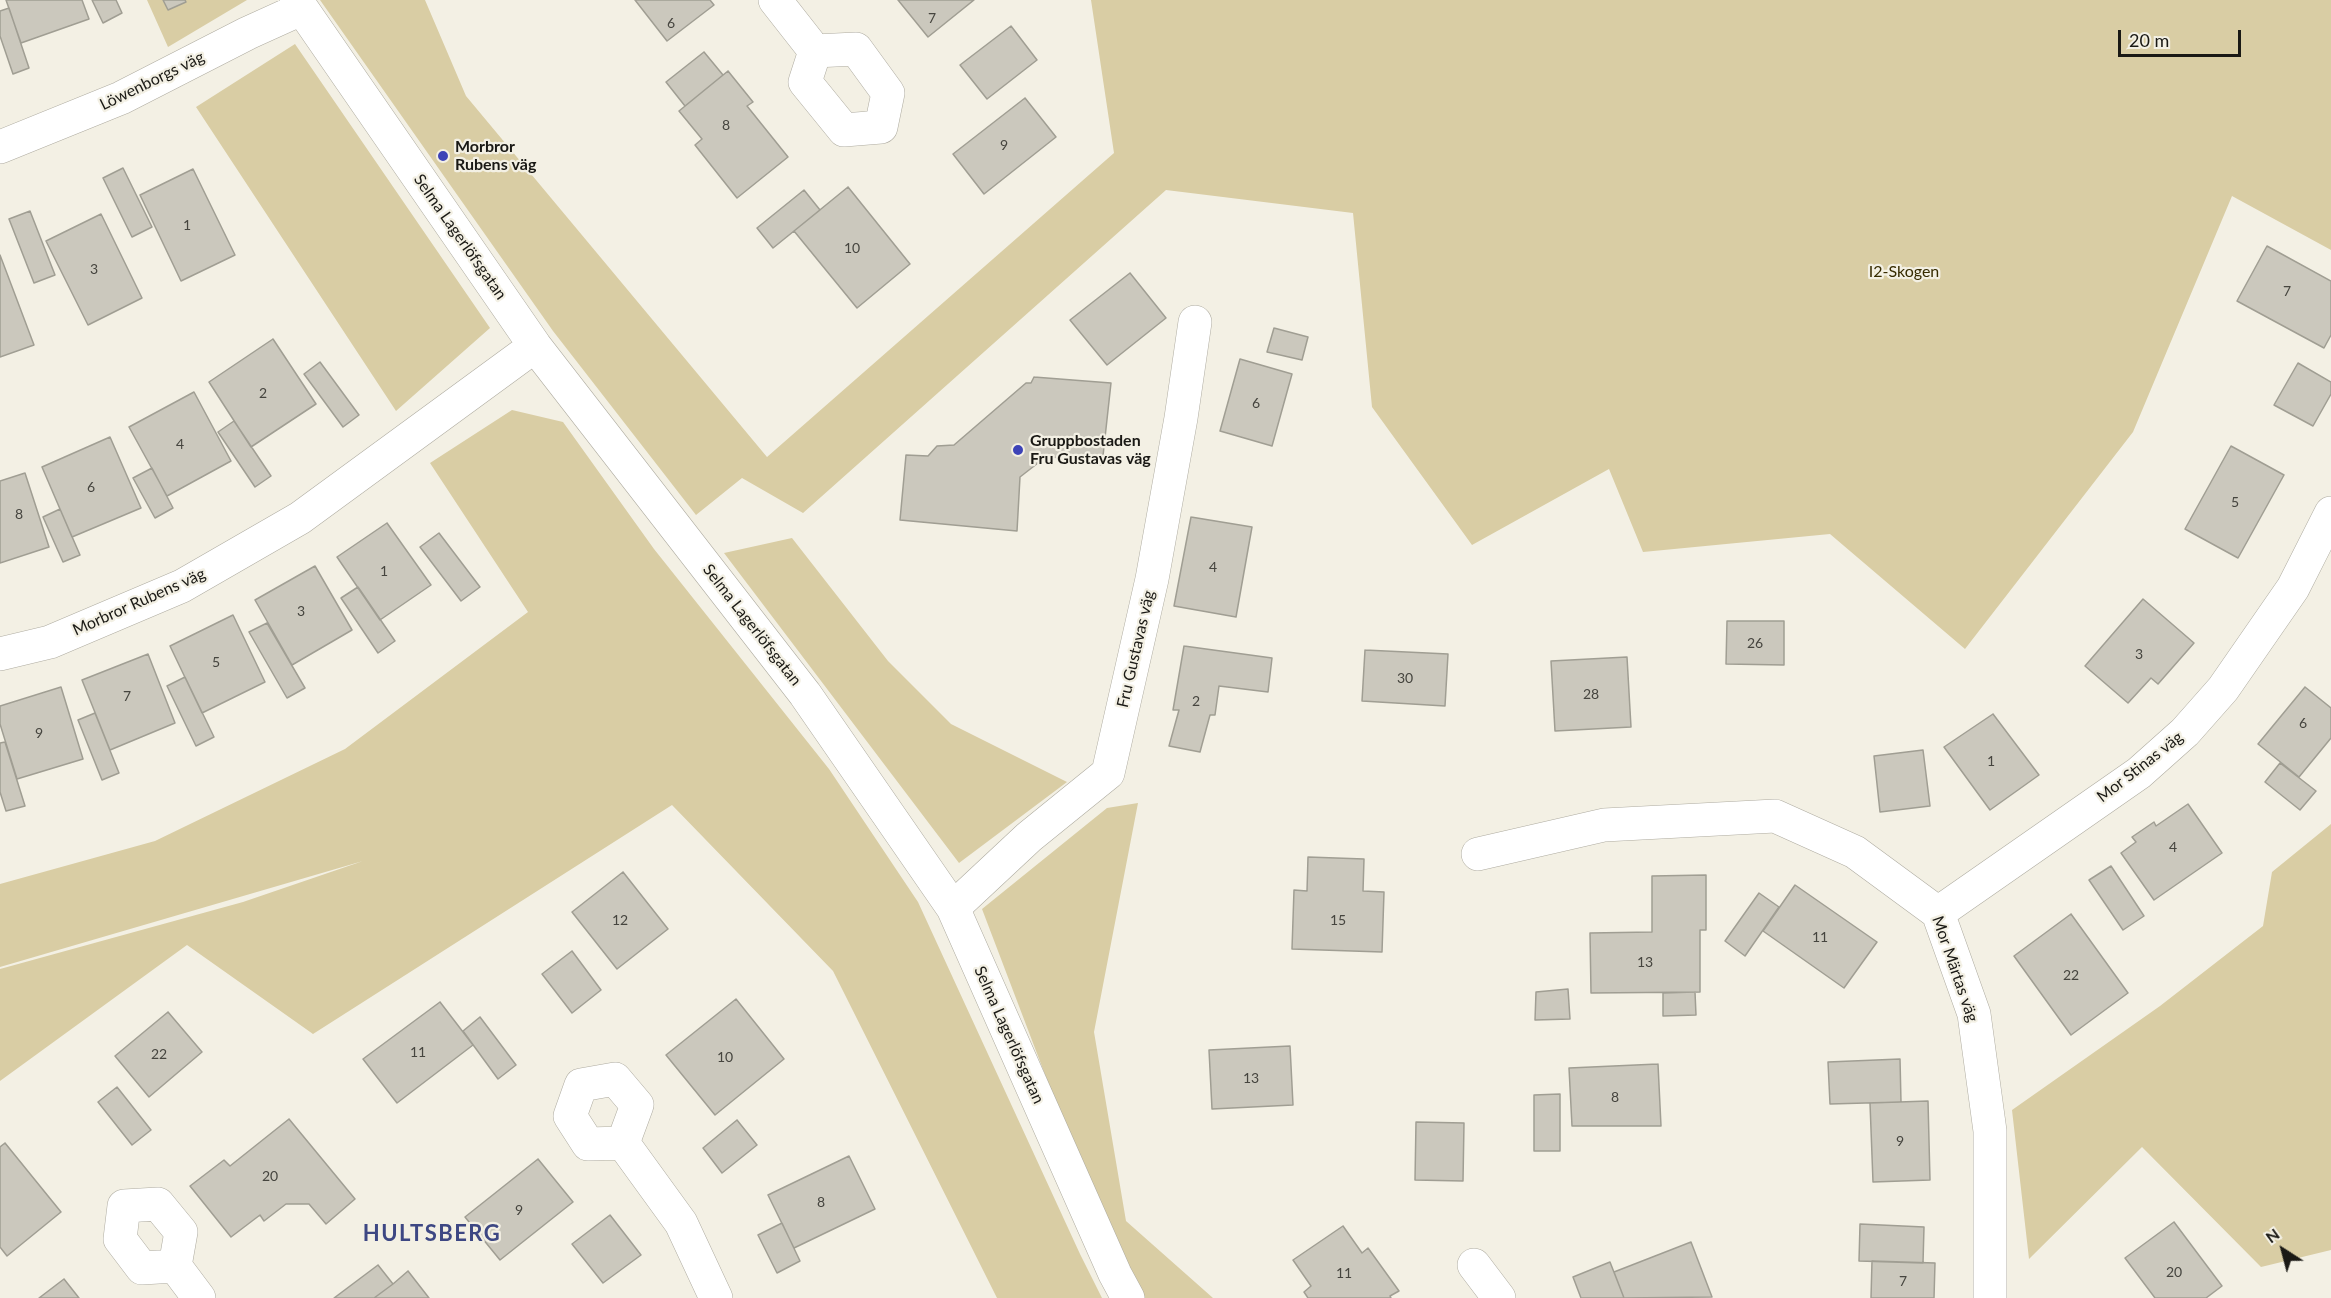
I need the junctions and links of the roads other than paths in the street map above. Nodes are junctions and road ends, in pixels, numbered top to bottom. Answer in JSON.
{"nodes":[{"id":1,"x":776,"y":0,"type":"edge"},
{"id":2,"x":298,"y":5,"type":"edge"},
{"id":3,"x":815,"y":51,"type":"dead end"},
{"id":4,"x":0,"y":147,"type":"edge"},
{"id":5,"x":1196,"y":322,"type":"dead end"},
{"id":6,"x":535,"y":346,"type":"junction"},
{"id":7,"x":2331,"y":513,"type":"edge"},
{"id":8,"x":0,"y":654,"type":"edge"},
{"id":9,"x":1478,"y":854,"type":"dead end"},
{"id":10,"x":952,"y":908,"type":"junction"},
{"id":11,"x":1938,"y":913,"type":"junction"},
{"id":12,"x":623,"y":1143,"type":"dead end"},
{"id":13,"x":1474,"y":1265,"type":"dead end"},
{"id":14,"x":175,"y":1266,"type":"dead end"},
{"id":15,"x":199,"y":1298,"type":"edge"},
{"id":16,"x":716,"y":1298,"type":"edge"},
{"id":17,"x":1128,"y":1298,"type":"edge"},
{"id":18,"x":1499,"y":1298,"type":"edge"},
{"id":19,"x":1990,"y":1298,"type":"edge"}],
"edges":[{"from":1,"to":3,"type":"street"},
{"from":2,"to":4,"type":"street","name":"Löwenborgs väg"},
{"from":2,"to":6,"type":"street","name":"Selma Lagerlöfsgatan"},
{"from":5,"to":10,"type":"street","name":"Fru Gustavas väg"},
{"from":6,"to":8,"type":"street","name":"Morbror Rubens väg"},
{"from":6,"to":10,"type":"street","name":"Selma Lagerlöfsgatan"},
{"from":7,"to":11,"type":"street","name":"Mor Stinas väg"},
{"from":9,"to":11,"type":"street","name":"Mor Märtas väg"},
{"from":10,"to":17,"type":"street","name":"Selma Lagerlöfsgatan"},
{"from":11,"to":19,"type":"street","name":"Mor Märtas väg"},
{"from":12,"to":16,"type":"street"},
{"from":13,"to":18,"type":"street"},
{"from":14,"to":15,"type":"street"}]}
